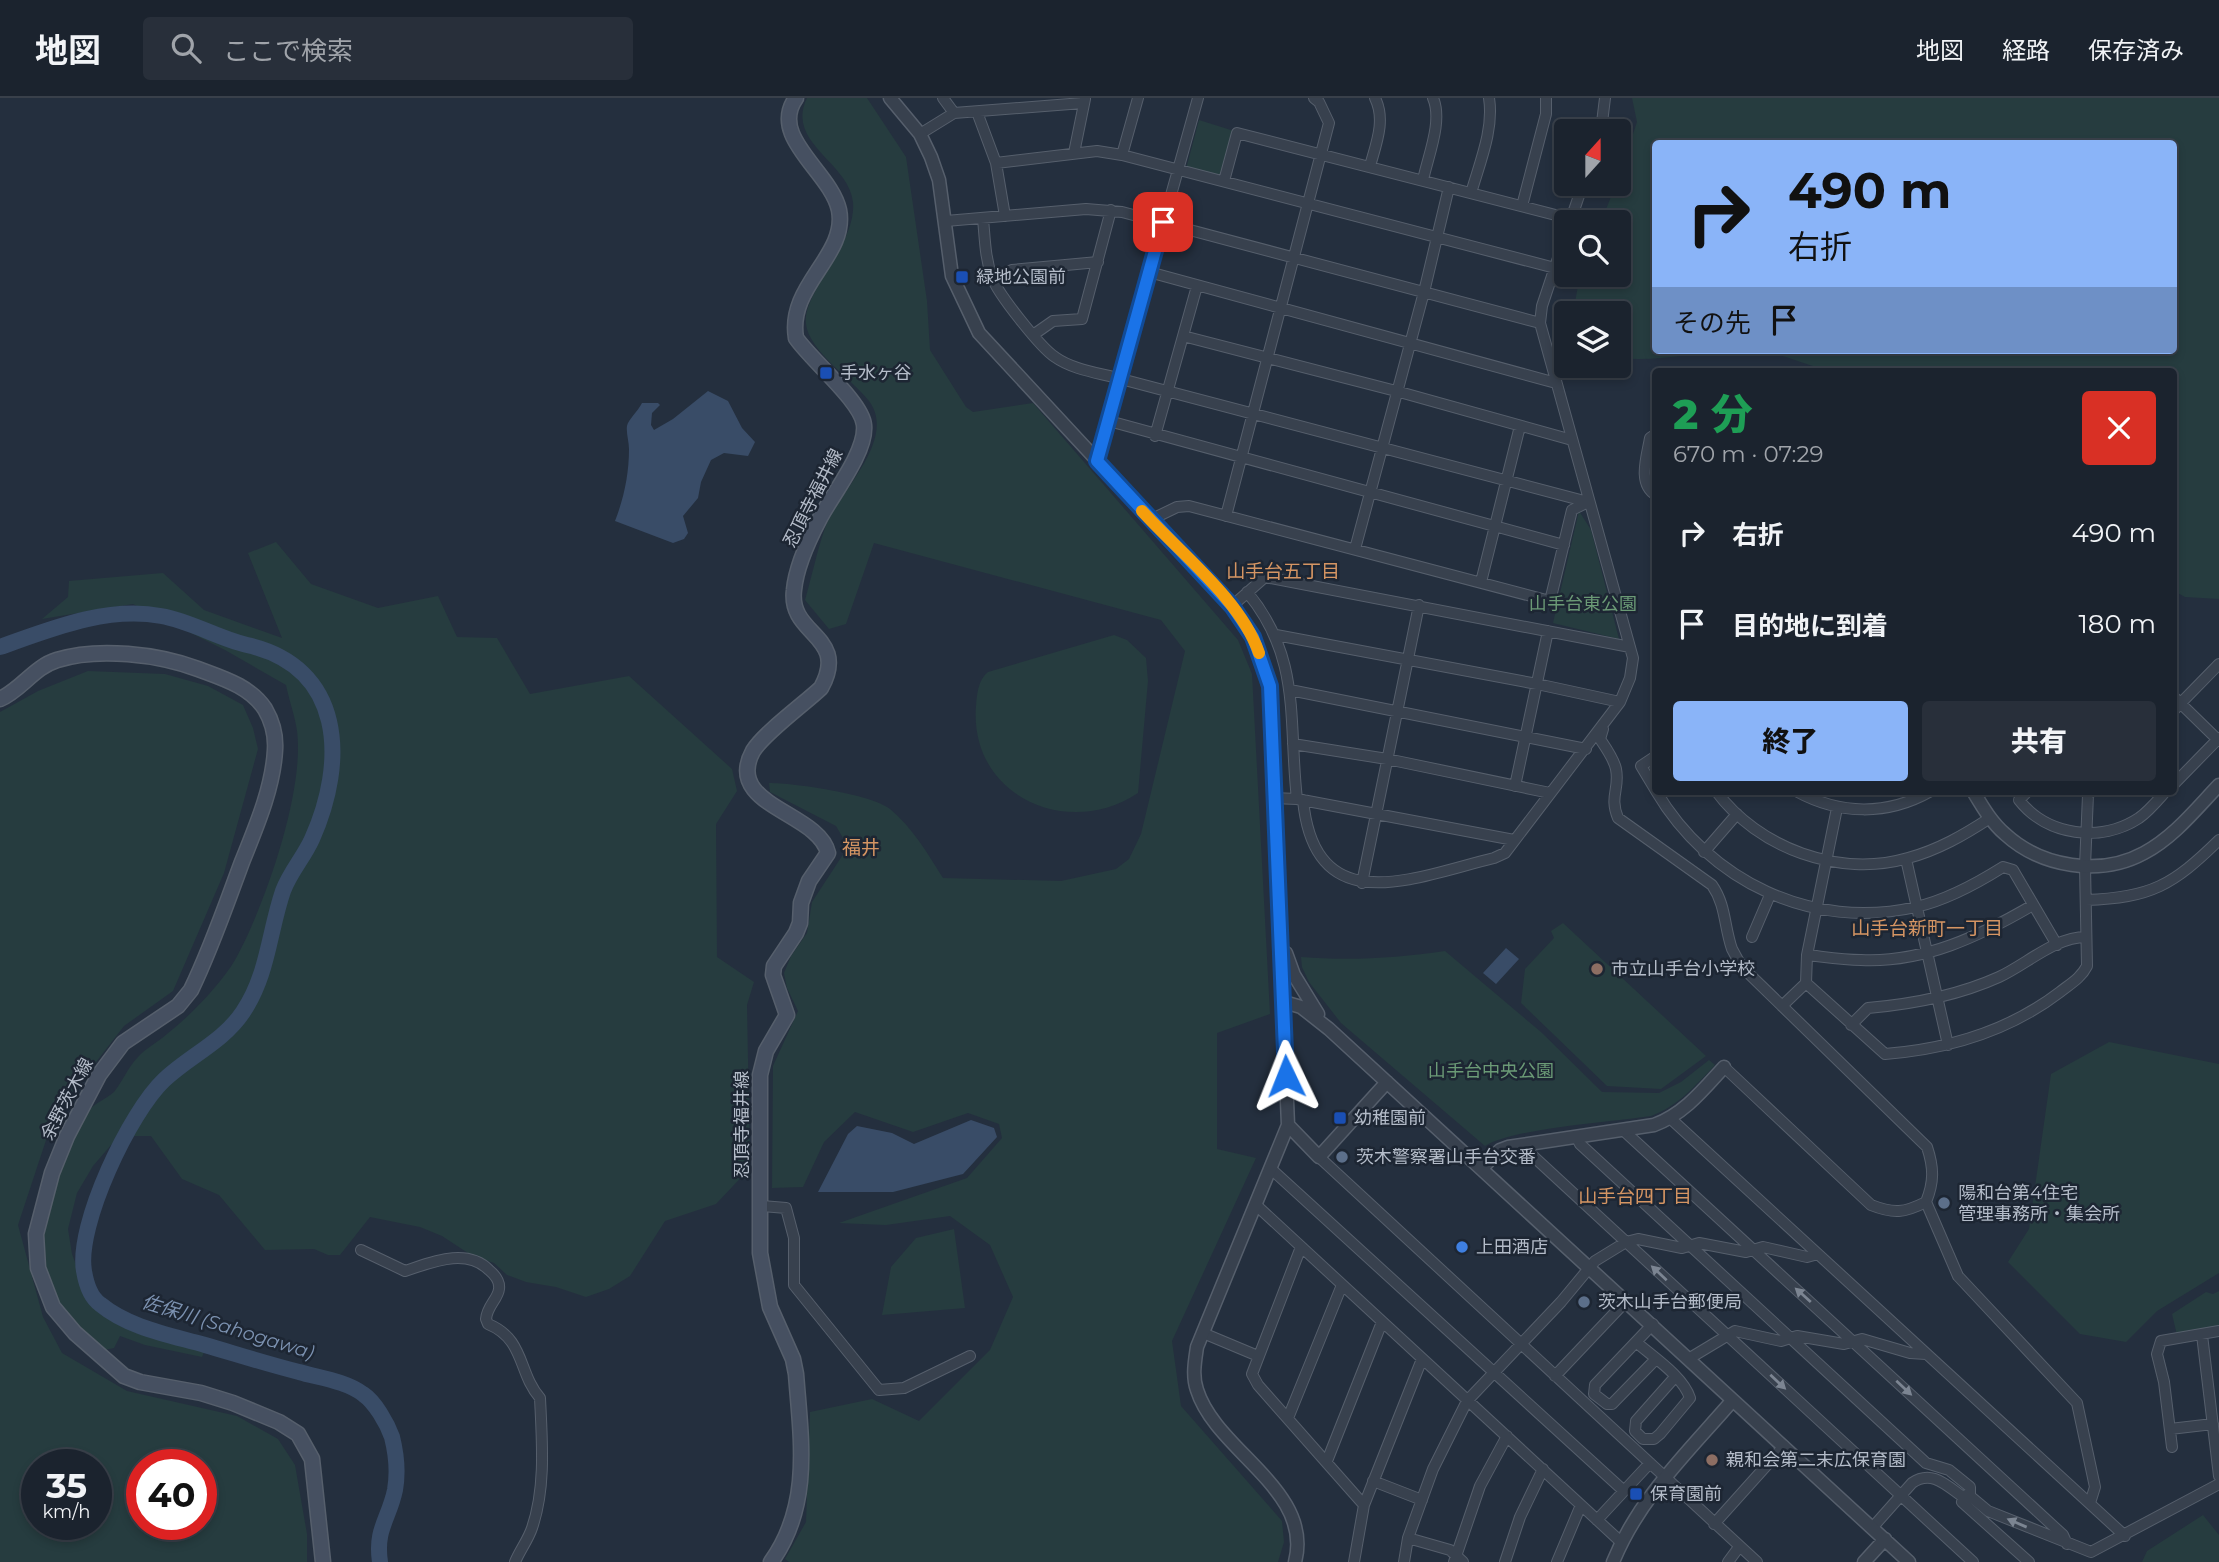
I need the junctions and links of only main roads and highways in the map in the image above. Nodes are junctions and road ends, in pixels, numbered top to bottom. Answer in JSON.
{"nodes":[{"id":1,"x":796,"y":98,"type":"edge"},
{"id":2,"x":0,"y":699,"type":"edge"},
{"id":3,"x":323,"y":1562,"type":"edge"},
{"id":4,"x":771,"y":1562,"type":"edge"}],
"edges":[{"from":1,"to":4,"type":"main road","name":"忍頂寺福井線"},
{"from":2,"to":3,"type":"main road","name":"余野茨木線"}]}
